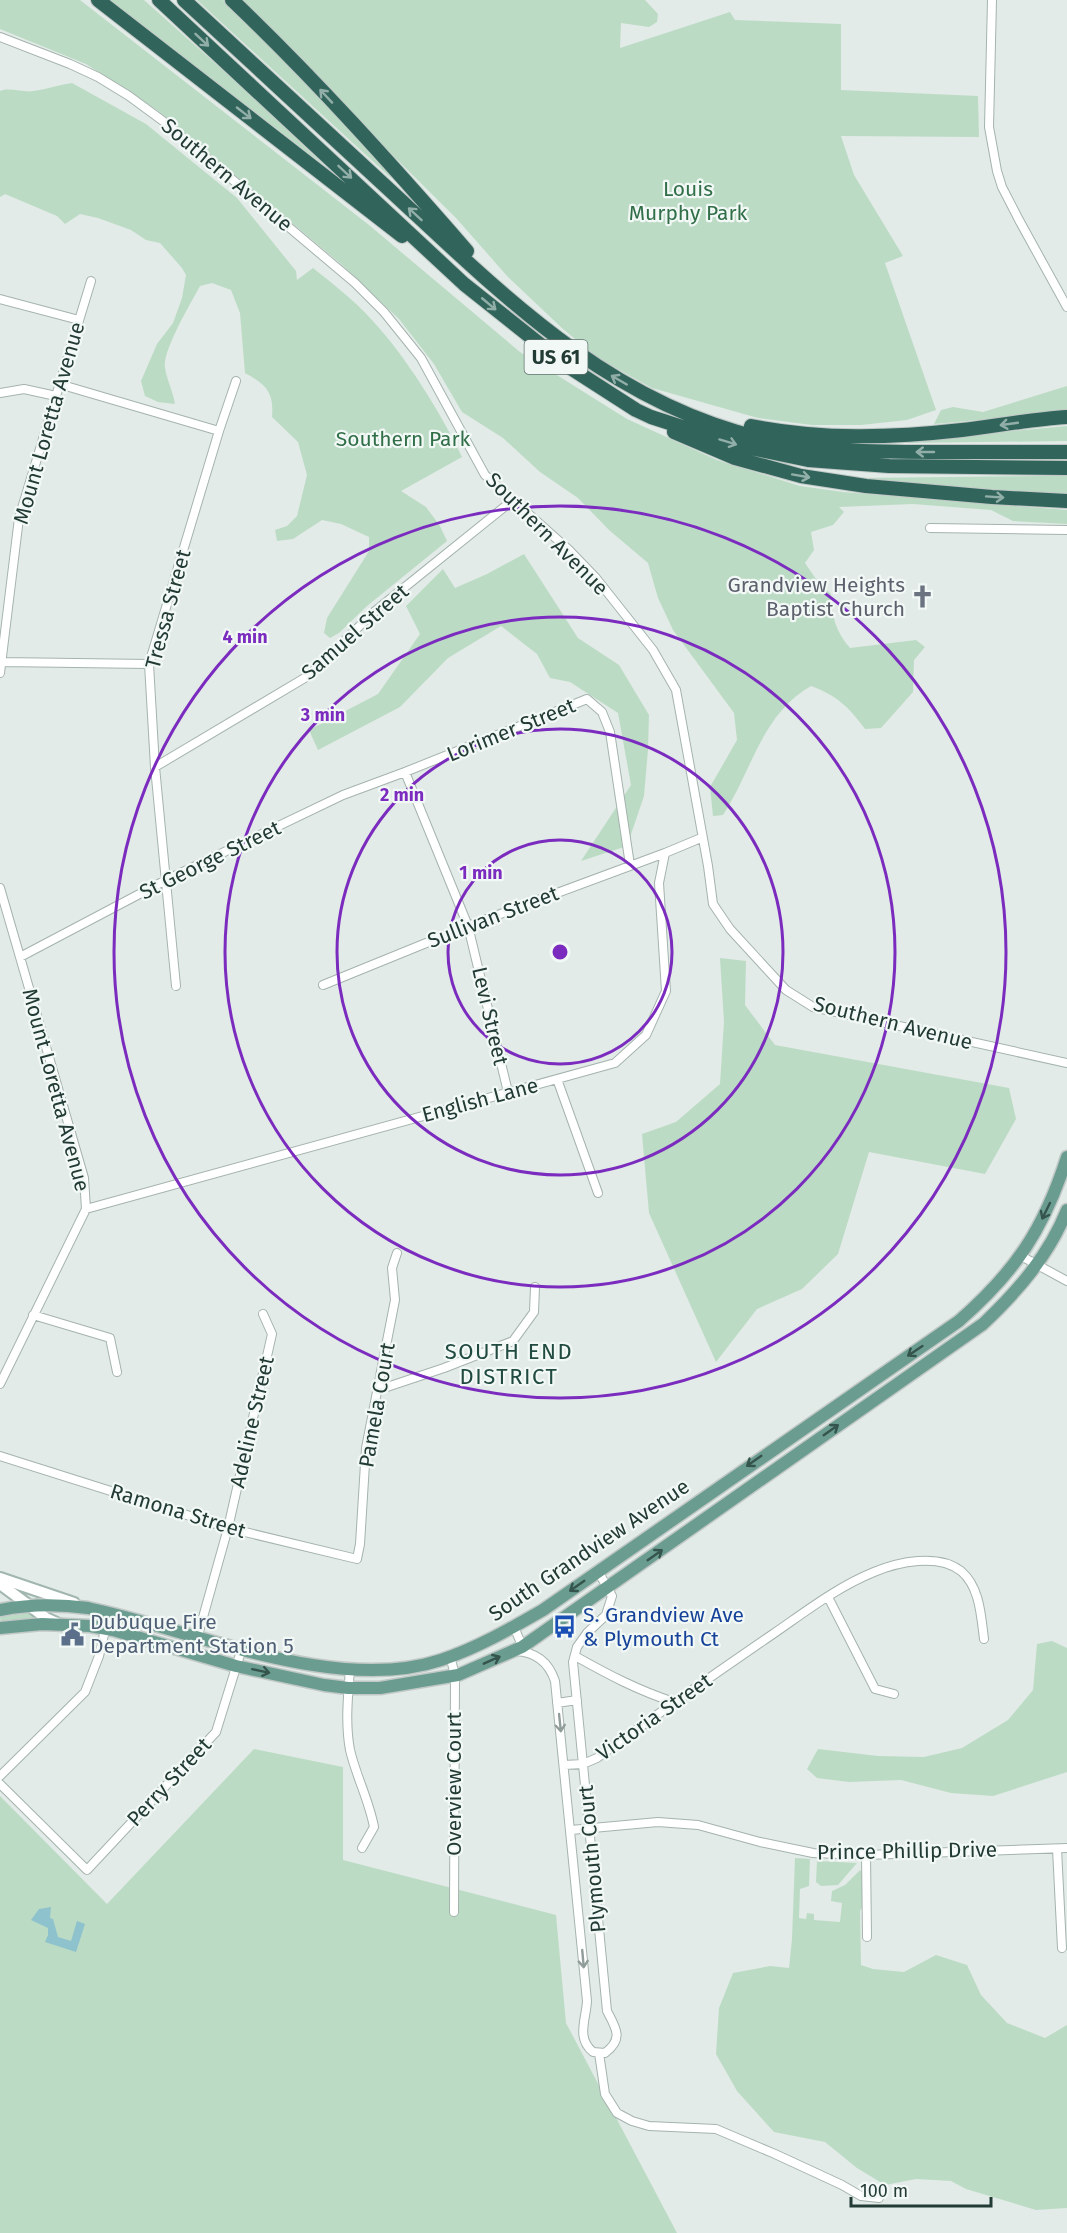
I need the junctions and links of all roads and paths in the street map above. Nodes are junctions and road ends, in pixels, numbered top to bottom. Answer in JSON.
{"nodes":[{"id":1,"x":98,"y":0,"type":"edge"},
{"id":2,"x":159,"y":0,"type":"edge"},
{"id":3,"x":184,"y":0,"type":"edge"},
{"id":4,"x":232,"y":0,"type":"edge"},
{"id":5,"x":992,"y":0,"type":"edge"},
{"id":6,"x":0,"y":36,"type":"edge"},
{"id":7,"x":91,"y":281,"type":"dead end"},
{"id":8,"x":464,"y":284,"type":"junction"},
{"id":9,"x":505,"y":295,"type":"junction"},
{"id":10,"x":0,"y":299,"type":"edge"},
{"id":11,"x":1067,"y":307,"type":"edge"},
{"id":12,"x":79,"y":320,"type":"junction"},
{"id":13,"x":236,"y":381,"type":"dead end"},
{"id":14,"x":60,"y":384,"type":"junction"},
{"id":15,"x":0,"y":393,"type":"edge"},
{"id":16,"x":56,"y":396,"type":"junction"},
{"id":17,"x":670,"y":408,"type":"junction"},
{"id":18,"x":651,"y":417,"type":"junction"},
{"id":19,"x":1067,"y":417,"type":"edge"},
{"id":20,"x":219,"y":431,"type":"junction"},
{"id":21,"x":1067,"y":452,"type":"edge"},
{"id":22,"x":1067,"y":468,"type":"edge"},
{"id":23,"x":513,"y":500,"type":"junction"},
{"id":24,"x":1067,"y":501,"type":"edge"},
{"id":25,"x":930,"y":528,"type":"dead end"},
{"id":26,"x":1067,"y":530,"type":"edge"},
{"id":27,"x":2,"y":662,"type":"junction"},
{"id":28,"x":149,"y":664,"type":"junction"},
{"id":29,"x":0,"y":673,"type":"edge"},
{"id":30,"x":155,"y":767,"type":"junction"},
{"id":31,"x":405,"y":772,"type":"junction"},
{"id":32,"x":701,"y":838,"type":"junction"},
{"id":33,"x":665,"y":853,"type":"junction"},
{"id":34,"x":630,"y":865,"type":"junction"},
{"id":35,"x":166,"y":880,"type":"junction"},
{"id":36,"x":0,"y":888,"type":"edge"},
{"id":37,"x":468,"y":926,"type":"junction"},
{"id":38,"x":20,"y":957,"type":"junction"},
{"id":39,"x":176,"y":986,"type":"dead end"},
{"id":40,"x":323,"y":986,"type":"dead end"},
{"id":41,"x":1067,"y":1063,"type":"edge"},
{"id":42,"x":557,"y":1079,"type":"junction"},
{"id":43,"x":508,"y":1092,"type":"junction"},
{"id":44,"x":1067,"y":1157,"type":"edge"},
{"id":45,"x":598,"y":1193,"type":"dead end"},
{"id":46,"x":86,"y":1209,"type":"junction"},
{"id":47,"x":1067,"y":1210,"type":"edge"},
{"id":48,"x":397,"y":1253,"type":"dead end"},
{"id":49,"x":1021,"y":1256,"type":"junction"},
{"id":50,"x":1036,"y":1265,"type":"junction"},
{"id":51,"x":1067,"y":1281,"type":"edge"},
{"id":52,"x":536,"y":1287,"type":"dead end"},
{"id":53,"x":263,"y":1314,"type":"dead end"},
{"id":54,"x":33,"y":1315,"type":"junction"},
{"id":55,"x":892,"y":1366,"type":"junction"},
{"id":56,"x":117,"y":1372,"type":"dead end"},
{"id":57,"x":901,"y":1380,"type":"junction"},
{"id":58,"x":0,"y":1384,"type":"edge"},
{"id":59,"x":378,"y":1390,"type":"junction"},
{"id":60,"x":0,"y":1456,"type":"edge"},
{"id":61,"x":228,"y":1528,"type":"junction"},
{"id":62,"x":357,"y":1558,"type":"joint"},
{"id":63,"x":598,"y":1571,"type":"junction"},
{"id":64,"x":1,"y":1583,"type":"edge"},
{"id":65,"x":610,"y":1590,"type":"junction"},
{"id":66,"x":828,"y":1597,"type":"junction"},
{"id":67,"x":30,"y":1606,"type":"junction"},
{"id":68,"x":88,"y":1608,"type":"junction"},
{"id":69,"x":0,"y":1609,"type":"edge"},
{"id":70,"x":109,"y":1612,"type":"junction"},
{"id":71,"x":61,"y":1624,"type":"junction"},
{"id":72,"x":514,"y":1627,"type":"junction"},
{"id":73,"x":0,"y":1628,"type":"edge"},
{"id":74,"x":106,"y":1629,"type":"junction"},
{"id":75,"x":199,"y":1636,"type":"junction"},
{"id":76,"x":984,"y":1639,"type":"dead end"},
{"id":77,"x":242,"y":1648,"type":"junction"},
{"id":78,"x":520,"y":1650,"type":"junction"},
{"id":79,"x":193,"y":1653,"type":"junction"},
{"id":80,"x":450,"y":1656,"type":"junction"},
{"id":81,"x":575,"y":1656,"type":"junction"},
{"id":82,"x":236,"y":1666,"type":"junction"},
{"id":83,"x":350,"y":1670,"type":"junction"},
{"id":84,"x":455,"y":1675,"type":"junction"},
{"id":85,"x":348,"y":1688,"type":"junction"},
{"id":86,"x":894,"y":1694,"type":"dead end"},
{"id":87,"x":577,"y":1700,"type":"junction"},
{"id":88,"x":674,"y":1702,"type":"junction"},
{"id":89,"x":557,"y":1703,"type":"junction"},
{"id":90,"x":597,"y":1758,"type":"junction"},
{"id":91,"x":583,"y":1764,"type":"junction"},
{"id":92,"x":564,"y":1765,"type":"junction"},
{"id":93,"x":0,"y":1776,"type":"edge"},
{"id":94,"x":0,"y":1784,"type":"edge"},
{"id":95,"x":585,"y":1785,"type":"junction"},
{"id":96,"x":589,"y":1828,"type":"junction"},
{"id":97,"x":571,"y":1830,"type":"junction"},
{"id":98,"x":362,"y":1848,"type":"dead end"},
{"id":99,"x":1067,"y":1848,"type":"edge"},
{"id":100,"x":1057,"y":1849,"type":"junction"},
{"id":101,"x":866,"y":1855,"type":"junction"},
{"id":102,"x":454,"y":1912,"type":"dead end"},
{"id":103,"x":867,"y":1937,"type":"dead end"},
{"id":104,"x":1062,"y":1948,"type":"dead end"},
{"id":105,"x":599,"y":2053,"type":"junction"},
{"id":106,"x":879,"y":2198,"type":"dead end"}],
"edges":[{"from":1,"to":8,"type":"highway","one_way":true},
{"from":2,"to":8,"type":"highway","number":"US 61","one_way":true},
{"from":9,"to":3,"type":"highway","number":"US 61","one_way":true},
{"from":9,"to":4,"type":"highway","one_way":true},
{"from":5,"to":11,"type":"street"},
{"from":6,"to":23,"type":"street","name":"Southern Avenue"},
{"from":7,"to":12,"type":"street","name":"Mount Loretta Avenue"},
{"from":8,"to":18,"type":"highway","number":"US 61","one_way":true},
{"from":17,"to":9,"type":"highway","number":"US 61","one_way":true},
{"from":10,"to":12,"type":"street"},
{"from":12,"to":14,"type":"street","name":"Mount Loretta Avenue"},
{"from":13,"to":20,"type":"street","name":"Tressa Street"},
{"from":14,"to":16,"type":"street","name":"Mount Loretta Avenue"},
{"from":14,"to":20,"type":"street"},
{"from":15,"to":16,"type":"street"},
{"from":16,"to":27,"type":"street","name":"Mount Loretta Avenue"},
{"from":19,"to":17,"type":"highway","one_way":true},
{"from":21,"to":17,"type":"highway","number":"US 61","one_way":true},
{"from":18,"to":22,"type":"highway","number":"US 61","one_way":true},
{"from":18,"to":24,"type":"highway","one_way":true},
{"from":20,"to":28,"type":"street","name":"Tressa Street"},
{"from":23,"to":30,"type":"street","name":"Samuel Street"},
{"from":23,"to":32,"type":"street","name":"Southern Avenue"},
{"from":25,"to":26,"type":"street"},
{"from":27,"to":28,"type":"street"},
{"from":27,"to":29,"type":"street","name":"Mount Loretta Avenue"},
{"from":28,"to":30,"type":"street","name":"Tressa Street"},
{"from":30,"to":35,"type":"street","name":"Tressa Street"},
{"from":31,"to":34,"type":"street","name":"Lorimer Street"},
{"from":31,"to":35,"type":"street","name":"St George Street"},
{"from":31,"to":37,"type":"street","name":"Levi Street"},
{"from":32,"to":33,"type":"street"},
{"from":32,"to":41,"type":"street","name":"Southern Avenue"},
{"from":33,"to":34,"type":"street","name":"Sullivan Street"},
{"from":33,"to":42,"type":"street","name":"English Lane"},
{"from":34,"to":37,"type":"street","name":"Sullivan Street"},
{"from":35,"to":38,"type":"street","name":"St George Street"},
{"from":35,"to":39,"type":"street","name":"Tressa Street"},
{"from":36,"to":38,"type":"street","name":"Mount Loretta Avenue"},
{"from":37,"to":40,"type":"street","name":"Sullivan Street"},
{"from":37,"to":43,"type":"street","name":"Levi Street"},
{"from":38,"to":46,"type":"street","name":"Mount Loretta Avenue"},
{"from":42,"to":43,"type":"street","name":"English Lane"},
{"from":42,"to":45,"type":"street"},
{"from":43,"to":46,"type":"street","name":"English Lane"},
{"from":44,"to":49,"type":"main road","name":"South Grandview Avenue","one_way":true},
{"from":46,"to":54,"type":"street","name":"Mount Loretta Avenue"},
{"from":47,"to":50,"type":"main road","name":"South Grandview Avenue"},
{"from":48,"to":59,"type":"street","name":"Pamela Court"},
{"from":49,"to":50,"type":"street"},
{"from":49,"to":55,"type":"main road","name":"South Grandview Avenue","one_way":true},
{"from":50,"to":51,"type":"street"},
{"from":50,"to":57,"type":"main road","name":"South Grandview Avenue"},
{"from":52,"to":59,"type":"street"},
{"from":53,"to":61,"type":"street","name":"Adeline Street"},
{"from":54,"to":56,"type":"street"},
{"from":54,"to":58,"type":"street","name":"Mount Loretta Avenue"},
{"from":55,"to":57,"type":"main road"},
{"from":55,"to":63,"type":"main road","name":"South Grandview Avenue","one_way":true},
{"from":65,"to":57,"type":"main road","name":"South Grandview Avenue","one_way":true},
{"from":59,"to":62,"type":"street","name":"Pamela Court"},
{"from":60,"to":61,"type":"street","name":"Ramona Street"},
{"from":61,"to":62,"type":"street","name":"Ramona Street"},
{"from":61,"to":75,"type":"street","name":"Adeline Street"},
{"from":63,"to":65,"type":"street"},
{"from":63,"to":72,"type":"main road","name":"South Grandview Avenue","one_way":true},
{"from":64,"to":67,"type":"main road"},
{"from":64,"to":68,"type":"main road"},
{"from":64,"to":69,"type":"main road"},
{"from":65,"to":78,"type":"main road","name":"South Grandview Avenue"},
{"from":65,"to":81,"type":"street"},
{"from":66,"to":76,"type":"street","name":"Victoria Street"},
{"from":66,"to":86,"type":"street"},
{"from":66,"to":88,"type":"street","name":"Victoria Street"},
{"from":67,"to":68,"type":"main road","name":"South Grandview Avenue"},
{"from":67,"to":69,"type":"main road","name":"South Grandview Avenue"},
{"from":67,"to":71,"type":"main road"},
{"from":68,"to":70,"type":"main road","name":"South Grandview Avenue"},
{"from":70,"to":74,"type":"street"},
{"from":70,"to":75,"type":"main road","name":"South Grandview Avenue"},
{"from":71,"to":73,"type":"main road","name":"South Grandview Avenue"},
{"from":71,"to":74,"type":"main road","name":"South Grandview Avenue"},
{"from":72,"to":78,"type":"street"},
{"from":72,"to":80,"type":"main road","name":"South Grandview Avenue"},
{"from":74,"to":79,"type":"main road","name":"South Grandview Avenue"},
{"from":74,"to":93,"type":"street"},
{"from":75,"to":77,"type":"main road","name":"South Grandview Avenue"},
{"from":75,"to":79,"type":"street","name":"Adeline Street"},
{"from":77,"to":82,"type":"street","name":"Perry Street"},
{"from":77,"to":83,"type":"main road","name":"South Grandview Avenue"},
{"from":84,"to":78,"type":"main road","name":"South Grandview Avenue","one_way":true},
{"from":78,"to":89,"type":"street","name":"Plymouth Court"},
{"from":79,"to":82,"type":"main road","name":"South Grandview Avenue"},
{"from":80,"to":83,"type":"main road","name":"South Grandview Avenue"},
{"from":80,"to":84,"type":"street","name":"Overview Court"},
{"from":81,"to":87,"type":"street","name":"Plymouth Court"},
{"from":81,"to":88,"type":"street"},
{"from":82,"to":85,"type":"main road","name":"South Grandview Avenue","one_way":true},
{"from":82,"to":94,"type":"street","name":"Perry Street"},
{"from":83,"to":85,"type":"street"},
{"from":84,"to":85,"type":"main road","name":"South Grandview Avenue"},
{"from":84,"to":102,"type":"street","name":"Overview Court"},
{"from":85,"to":98,"type":"street"},
{"from":87,"to":89,"type":"street"},
{"from":87,"to":91,"type":"street","name":"Plymouth Court"},
{"from":88,"to":90,"type":"street","name":"Victoria Street"},
{"from":89,"to":92,"type":"street","name":"Plymouth Court","one_way":true},
{"from":90,"to":91,"type":"street","name":"Victoria Street"},
{"from":90,"to":95,"type":"street"},
{"from":91,"to":92,"type":"street","name":"Victoria Street"},
{"from":91,"to":95,"type":"street","name":"Plymouth Court"},
{"from":92,"to":97,"type":"street","name":"Plymouth Court"},
{"from":95,"to":96,"type":"street","name":"Plymouth Court"},
{"from":96,"to":97,"type":"street","name":"Prince Phillip Drive"},
{"from":96,"to":101,"type":"street","name":"Prince Phillip Drive"},
{"from":96,"to":105,"type":"street","name":"Plymouth Court"},
{"from":97,"to":105,"type":"street","name":"Plymouth Court","one_way":true},
{"from":99,"to":100,"type":"street","name":"Prince Phillip Drive"},
{"from":100,"to":101,"type":"street","name":"Prince Phillip Drive"},
{"from":100,"to":104,"type":"street"},
{"from":101,"to":103,"type":"street"},
{"from":105,"to":106,"type":"street","name":"Plymouth Court"}]}
